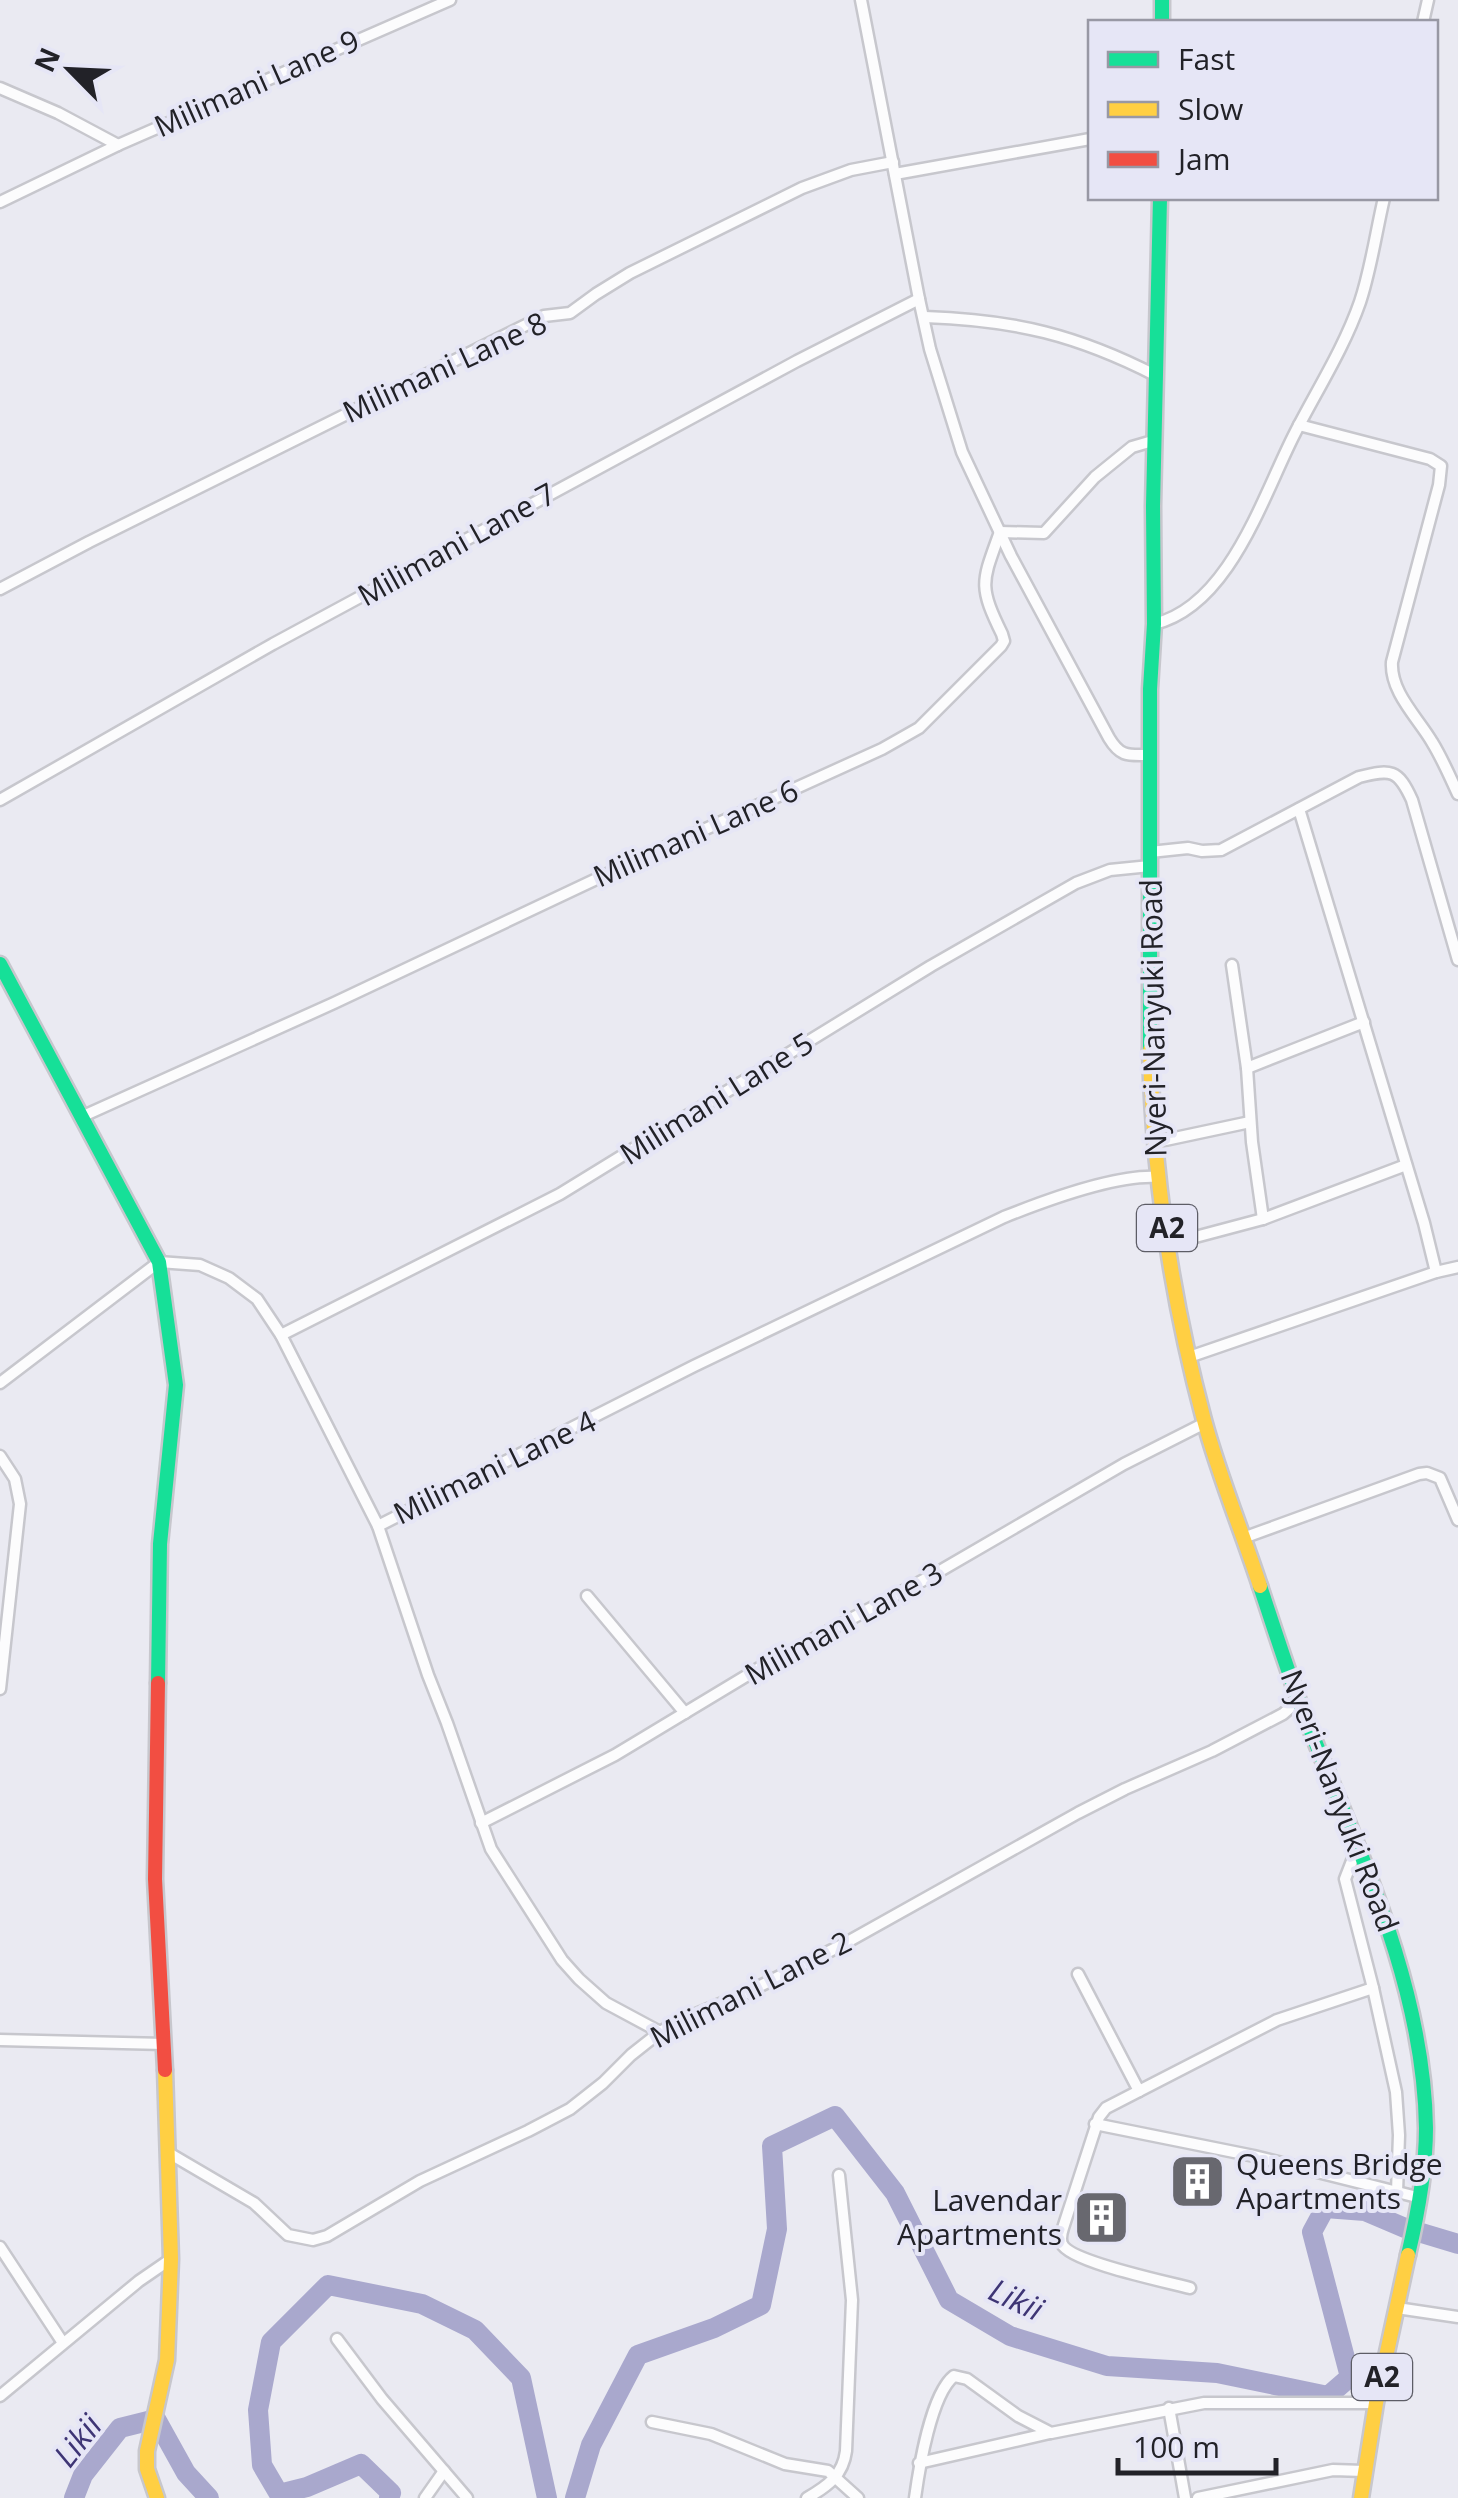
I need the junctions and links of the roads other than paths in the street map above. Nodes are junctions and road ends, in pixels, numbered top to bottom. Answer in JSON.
{"nodes":[{"id":1,"x":450,"y":0,"type":"edge"},
{"id":2,"x":862,"y":0,"type":"edge"},
{"id":3,"x":0,"y":88,"type":"edge"},
{"id":4,"x":1088,"y":139,"type":"edge"},
{"id":5,"x":118,"y":145,"type":"junction"},
{"id":6,"x":894,"y":168,"type":"junction"},
{"id":7,"x":1160,"y":200,"type":"edge"},
{"id":8,"x":1384,"y":200,"type":"edge"},
{"id":9,"x":0,"y":202,"type":"edge"},
{"id":10,"x":919,"y":299,"type":"junction"},
{"id":11,"x":925,"y":317,"type":"junction"},
{"id":12,"x":1157,"y":376,"type":"junction"},
{"id":13,"x":1299,"y":426,"type":"junction"},
{"id":14,"x":1156,"y":440,"type":"junction"},
{"id":15,"x":1000,"y":532,"type":"junction"},
{"id":16,"x":0,"y":589,"type":"edge"},
{"id":17,"x":1154,"y":624,"type":"junction"},
{"id":18,"x":1151,"y":755,"type":"junction"},
{"id":19,"x":1458,"y":794,"type":"edge"},
{"id":20,"x":0,"y":800,"type":"edge"},
{"id":21,"x":1298,"y":808,"type":"junction"},
{"id":22,"x":1150,"y":859,"type":"junction"},
{"id":23,"x":1458,"y":960,"type":"edge"},
{"id":24,"x":0,"y":964,"type":"edge"},
{"id":25,"x":1232,"y":966,"type":"dead end"},
{"id":26,"x":1364,"y":1022,"type":"junction"},
{"id":27,"x":1247,"y":1068,"type":"junction"},
{"id":28,"x":81,"y":1117,"type":"junction"},
{"id":29,"x":1250,"y":1122,"type":"junction"},
{"id":30,"x":1156,"y":1142,"type":"junction"},
{"id":31,"x":1406,"y":1164,"type":"junction"},
{"id":32,"x":1158,"y":1176,"type":"junction"},
{"id":33,"x":1263,"y":1219,"type":"junction"},
{"id":34,"x":1169,"y":1244,"type":"junction"},
{"id":35,"x":159,"y":1262,"type":"junction"},
{"id":36,"x":1458,"y":1266,"type":"edge"},
{"id":37,"x":1436,"y":1272,"type":"junction"},
{"id":38,"x":281,"y":1334,"type":"junction"},
{"id":39,"x":1189,"y":1357,"type":"junction"},
{"id":40,"x":0,"y":1384,"type":"edge"},
{"id":41,"x":1205,"y":1423,"type":"junction"},
{"id":42,"x":0,"y":1456,"type":"edge"},
{"id":43,"x":1458,"y":1520,"type":"edge"},
{"id":44,"x":378,"y":1526,"type":"junction"},
{"id":45,"x":1244,"y":1538,"type":"junction"},
{"id":46,"x":587,"y":1596,"type":"dead end"},
{"id":47,"x":0,"y":1689,"type":"edge"},
{"id":48,"x":1299,"y":1700,"type":"junction"},
{"id":49,"x":685,"y":1713,"type":"junction"},
{"id":50,"x":481,"y":1823,"type":"junction"},
{"id":51,"x":1357,"y":1848,"type":"junction"},
{"id":52,"x":1078,"y":1974,"type":"dead end"},
{"id":53,"x":1373,"y":1988,"type":"junction"},
{"id":54,"x":660,"y":2032,"type":"junction"},
{"id":55,"x":0,"y":2040,"type":"edge"},
{"id":56,"x":164,"y":2044,"type":"junction"},
{"id":57,"x":1139,"y":2090,"type":"junction"},
{"id":58,"x":1095,"y":2124,"type":"junction"},
{"id":59,"x":168,"y":2152,"type":"junction"},
{"id":60,"x":840,"y":2175,"type":"dead end"},
{"id":61,"x":1398,"y":2192,"type":"junction"},
{"id":62,"x":1421,"y":2198,"type":"junction"},
{"id":63,"x":0,"y":2247,"type":"edge"},
{"id":64,"x":171,"y":2259,"type":"junction"},
{"id":65,"x":1190,"y":2288,"type":"dead end"},
{"id":66,"x":1396,"y":2308,"type":"junction"},
{"id":67,"x":1458,"y":2317,"type":"edge"},
{"id":68,"x":337,"y":2339,"type":"dead end"},
{"id":69,"x":63,"y":2343,"type":"junction"},
{"id":70,"x":0,"y":2396,"type":"edge"},
{"id":71,"x":1376,"y":2403,"type":"junction"},
{"id":72,"x":1170,"y":2408,"type":"junction"},
{"id":73,"x":652,"y":2422,"type":"dead end"},
{"id":74,"x":1050,"y":2433,"type":"junction"},
{"id":75,"x":920,"y":2463,"type":"junction"},
{"id":76,"x":444,"y":2470,"type":"junction"},
{"id":77,"x":1364,"y":2471,"type":"junction"},
{"id":78,"x":836,"y":2478,"type":"junction"},
{"id":79,"x":157,"y":2498,"type":"edge"},
{"id":80,"x":426,"y":2498,"type":"edge"},
{"id":81,"x":466,"y":2498,"type":"edge"},
{"id":82,"x":807,"y":2498,"type":"edge"},
{"id":83,"x":858,"y":2498,"type":"edge"},
{"id":84,"x":915,"y":2498,"type":"edge"},
{"id":85,"x":1185,"y":2498,"type":"edge"},
{"id":86,"x":1198,"y":2498,"type":"edge"},
{"id":87,"x":1362,"y":2498,"type":"edge"}],
"edges":[{"from":1,"to":5,"type":"street","name":"Milimani Lane 9"},
{"from":2,"to":6,"type":"street"},
{"from":3,"to":5,"type":"street"},
{"from":4,"to":6,"type":"street","name":"Milimani Lane 8"},
{"from":5,"to":9,"type":"street","name":"Milimani Lane 9"},
{"from":6,"to":10,"type":"street"},
{"from":6,"to":16,"type":"street","name":"Milimani Lane 8"},
{"from":7,"to":12,"type":"main road","name":"Nyeri-Nanyuki Road","number":"A2"},
{"from":8,"to":13,"type":"street"},
{"from":10,"to":11,"type":"street"},
{"from":10,"to":20,"type":"street","name":"Milimani Lane 7"},
{"from":11,"to":12,"type":"street"},
{"from":11,"to":15,"type":"street"},
{"from":12,"to":14,"type":"main road","name":"Nyeri-Nanyuki Road","number":"A2"},
{"from":13,"to":17,"type":"street"},
{"from":13,"to":19,"type":"street"},
{"from":14,"to":15,"type":"street"},
{"from":14,"to":17,"type":"main road","name":"Nyeri-Nanyuki Road","number":"A2"},
{"from":15,"to":18,"type":"street"},
{"from":15,"to":28,"type":"street","name":"Milimani Lane 6"},
{"from":17,"to":18,"type":"main road","name":"Nyeri-Nanyuki Road","number":"A2"},
{"from":18,"to":22,"type":"main road","name":"Nyeri-Nanyuki Road","number":"A2"},
{"from":21,"to":22,"type":"street","name":"Milimani Lane 5"},
{"from":21,"to":23,"type":"street","name":"Milimani Lane 5"},
{"from":21,"to":26,"type":"street"},
{"from":22,"to":30,"type":"main road","name":"Nyeri-Nanyuki Road","number":"A2"},
{"from":22,"to":38,"type":"street","name":"Milimani Lane 5"},
{"from":24,"to":28,"type":"main road"},
{"from":25,"to":27,"type":"street"},
{"from":26,"to":27,"type":"street"},
{"from":26,"to":31,"type":"street"},
{"from":27,"to":29,"type":"street"},
{"from":28,"to":35,"type":"main road"},
{"from":29,"to":30,"type":"street"},
{"from":29,"to":33,"type":"street"},
{"from":30,"to":32,"type":"main road","name":"Nyeri-Nanyuki Road","number":"A2"},
{"from":31,"to":33,"type":"street"},
{"from":31,"to":37,"type":"street"},
{"from":32,"to":34,"type":"main road","name":"Nyeri-Nanyuki Road","number":"A2"},
{"from":32,"to":44,"type":"street","name":"Milimani Lane 4"},
{"from":33,"to":34,"type":"street"},
{"from":34,"to":39,"type":"main road","name":"Nyeri-Nanyuki Road","number":"A2"},
{"from":35,"to":38,"type":"street"},
{"from":35,"to":40,"type":"street"},
{"from":35,"to":56,"type":"main road"},
{"from":36,"to":37,"type":"street"},
{"from":37,"to":39,"type":"street"},
{"from":38,"to":44,"type":"street"},
{"from":39,"to":41,"type":"main road","name":"Nyeri-Nanyuki Road","number":"A2"},
{"from":41,"to":45,"type":"main road","name":"Nyeri-Nanyuki Road","number":"A2"},
{"from":41,"to":49,"type":"street","name":"Milimani Lane 3"},
{"from":42,"to":47,"type":"street"},
{"from":43,"to":45,"type":"street"},
{"from":44,"to":50,"type":"street","name":"Milimani Lane 4"},
{"from":45,"to":48,"type":"main road","name":"Nyeri-Nanyuki Road","number":"A2"},
{"from":46,"to":49,"type":"street"},
{"from":48,"to":51,"type":"main road","name":"Nyeri-Nanyuki Road","number":"A2"},
{"from":48,"to":54,"type":"street","name":"Milimani Lane 2"},
{"from":49,"to":50,"type":"street","name":"Milimani Lane 3"},
{"from":50,"to":54,"type":"street","name":"Milimani Lane 4"},
{"from":51,"to":53,"type":"street"},
{"from":51,"to":62,"type":"main road","name":"Nyeri-Nanyuki Road","number":"A2"},
{"from":52,"to":57,"type":"street"},
{"from":53,"to":57,"type":"street"},
{"from":53,"to":61,"type":"street"},
{"from":54,"to":59,"type":"street","name":"Milimani Lane 2"},
{"from":55,"to":56,"type":"street"},
{"from":56,"to":59,"type":"main road"},
{"from":57,"to":58,"type":"street"},
{"from":58,"to":61,"type":"street"},
{"from":58,"to":65,"type":"street"},
{"from":59,"to":64,"type":"main road"},
{"from":60,"to":78,"type":"street"},
{"from":61,"to":62,"type":"street"},
{"from":62,"to":66,"type":"main road","name":"Nyeri-Nanyuki Road","number":"A2"},
{"from":63,"to":69,"type":"street"},
{"from":64,"to":69,"type":"street"},
{"from":64,"to":79,"type":"main road"},
{"from":66,"to":67,"type":"street"},
{"from":66,"to":71,"type":"main road","number":"A2"},
{"from":68,"to":76,"type":"street"},
{"from":69,"to":70,"type":"street"},
{"from":71,"to":72,"type":"street"},
{"from":71,"to":77,"type":"main road","number":"A2"},
{"from":72,"to":74,"type":"street"},
{"from":72,"to":85,"type":"street"},
{"from":73,"to":78,"type":"street"},
{"from":74,"to":75,"type":"street"},
{"from":74,"to":75,"type":"street"},
{"from":75,"to":84,"type":"street"},
{"from":76,"to":80,"type":"street"},
{"from":76,"to":81,"type":"street"},
{"from":77,"to":86,"type":"street"},
{"from":77,"to":87,"type":"main road","number":"A2"},
{"from":78,"to":82,"type":"street"},
{"from":78,"to":83,"type":"street"}]}
